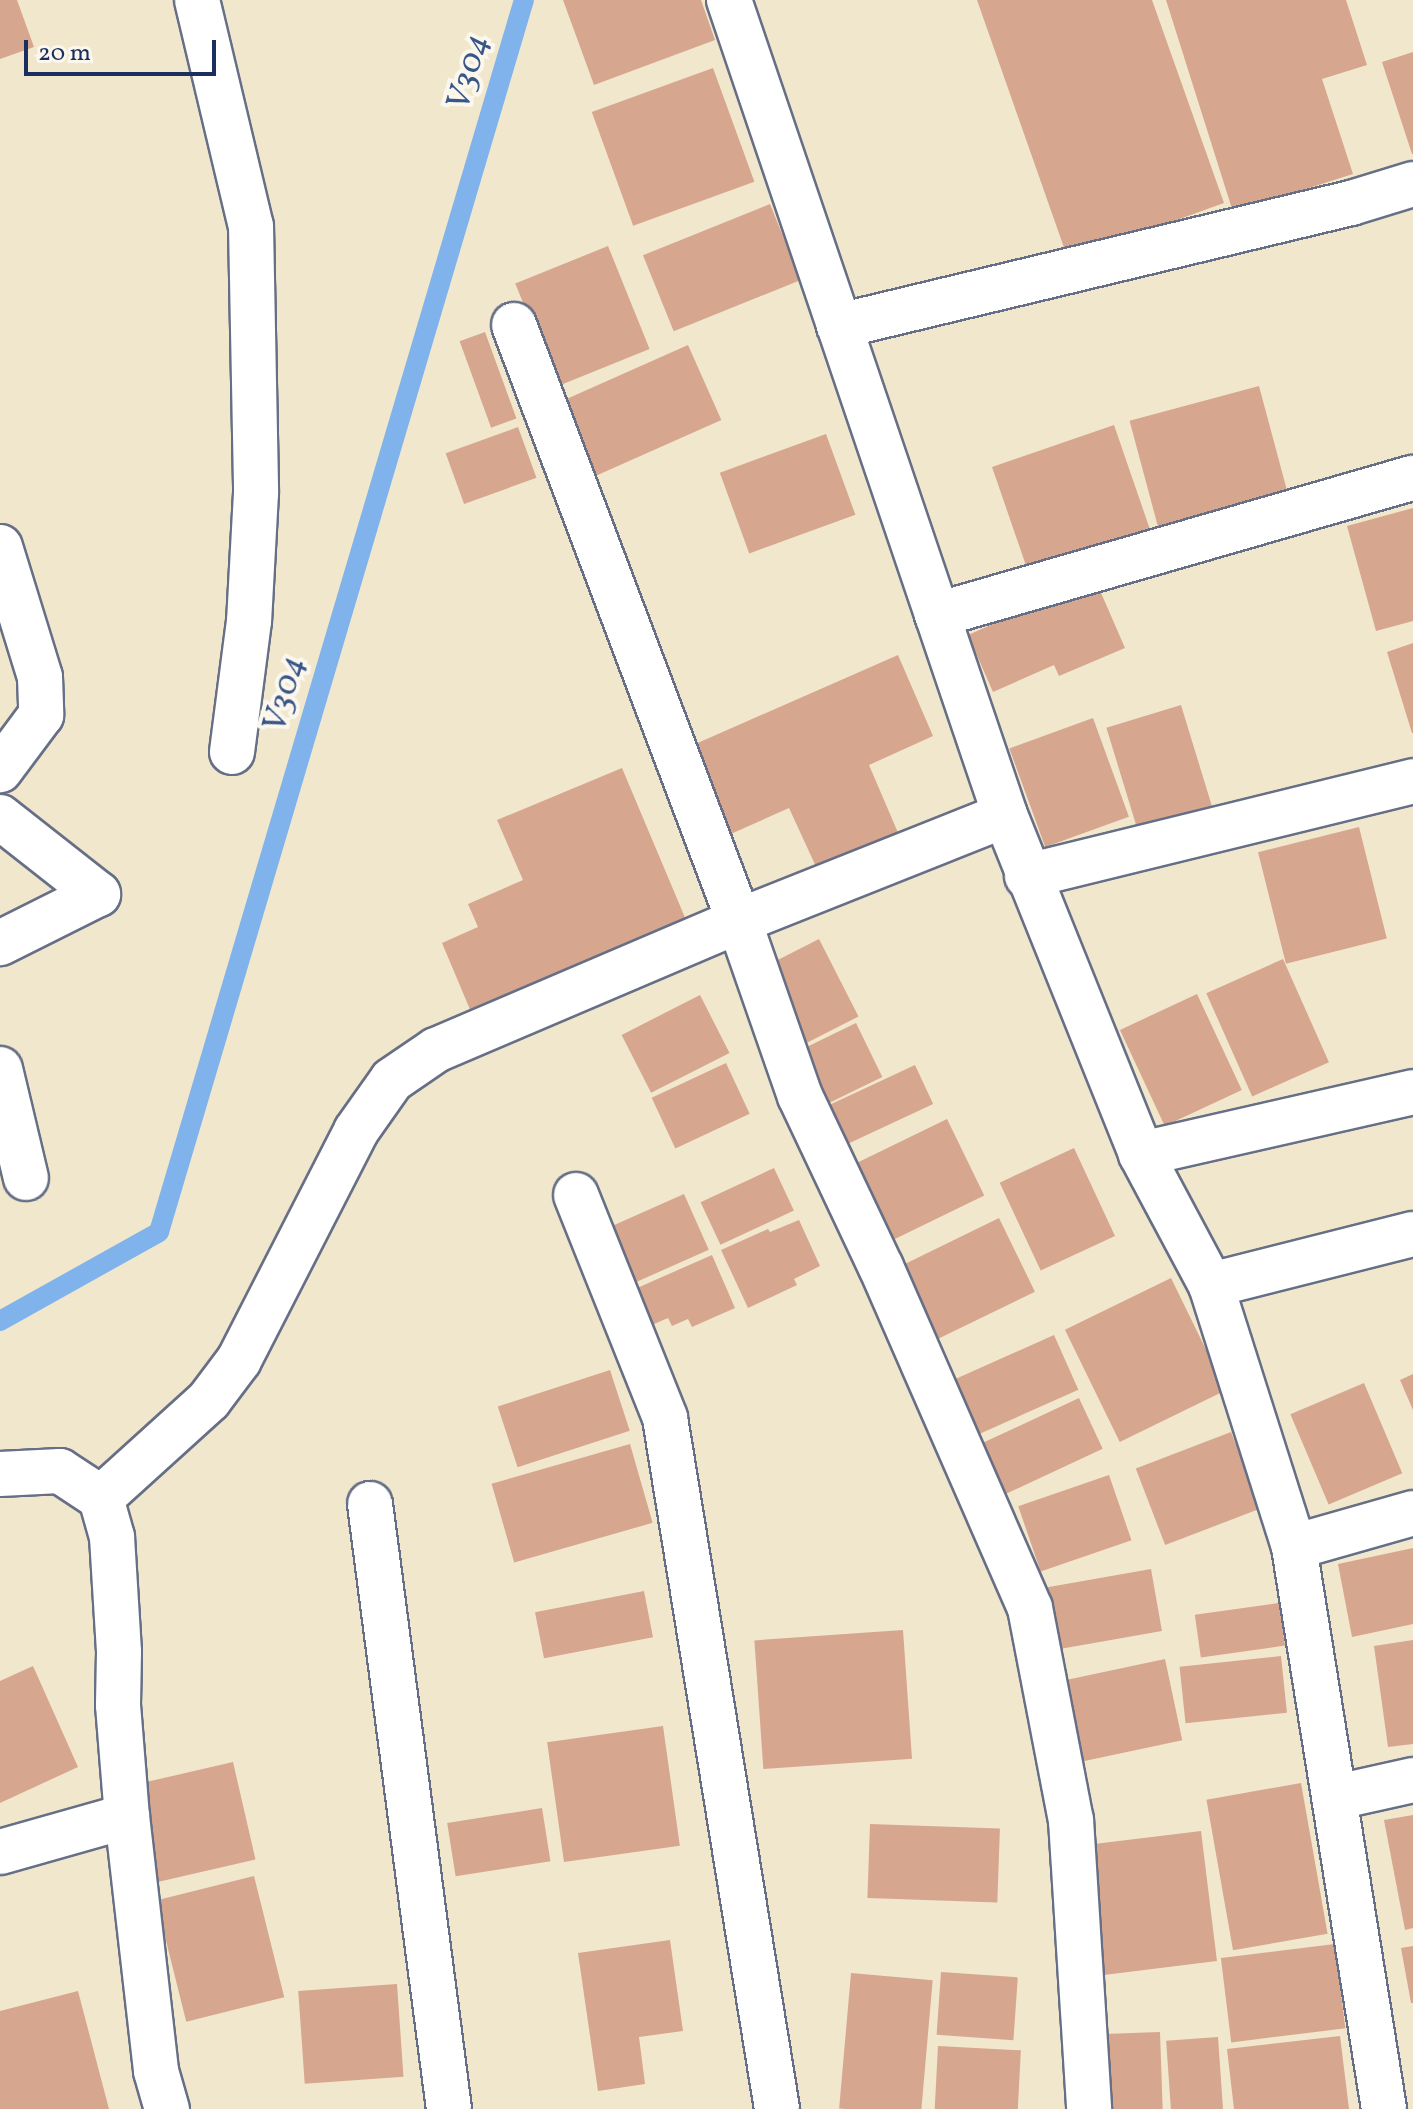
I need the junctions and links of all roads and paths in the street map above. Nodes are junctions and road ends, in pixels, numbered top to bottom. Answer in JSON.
{"nodes":[{"id":1,"x":197,"y":0,"type":"edge"},
{"id":2,"x":729,"y":0,"type":"edge"},
{"id":3,"x":1413,"y":184,"type":"edge"},
{"id":4,"x":514,"y":325,"type":"dead end"},
{"id":5,"x":839,"y":326,"type":"junction"},
{"id":6,"x":1413,"y":478,"type":"edge"},
{"id":7,"x":0,"y":547,"type":"edge"},
{"id":8,"x":937,"y":615,"type":"junction"},
{"id":9,"x":232,"y":752,"type":"dead end"},
{"id":10,"x":0,"y":770,"type":"edge"},
{"id":11,"x":1413,"y":781,"type":"edge"},
{"id":12,"x":1005,"y":815,"type":"junction"},
{"id":13,"x":0,"y":817,"type":"edge"},
{"id":14,"x":1027,"y":876,"type":"junction"},
{"id":15,"x":739,"y":921,"type":"junction"},
{"id":16,"x":0,"y":943,"type":"edge"},
{"id":17,"x":0,"y":1069,"type":"edge"},
{"id":18,"x":1413,"y":1092,"type":"edge"},
{"id":19,"x":1141,"y":1154,"type":"junction"},
{"id":20,"x":26,"y":1178,"type":"dead end"},
{"id":21,"x":576,"y":1195,"type":"dead end"},
{"id":22,"x":1413,"y":1234,"type":"edge"},
{"id":23,"x":1211,"y":1285,"type":"junction"},
{"id":24,"x":0,"y":1474,"type":"edge"},
{"id":25,"x":101,"y":1498,"type":"junction"},
{"id":26,"x":370,"y":1504,"type":"dead end"},
{"id":27,"x":1413,"y":1513,"type":"edge"},
{"id":28,"x":1294,"y":1547,"type":"junction"},
{"id":29,"x":1413,"y":1780,"type":"edge"},
{"id":30,"x":1337,"y":1797,"type":"junction"},
{"id":31,"x":127,"y":1816,"type":"junction"},
{"id":32,"x":0,"y":1852,"type":"edge"},
{"id":33,"x":167,"y":2109,"type":"edge"},
{"id":34,"x":449,"y":2109,"type":"edge"},
{"id":35,"x":777,"y":2109,"type":"edge"},
{"id":36,"x":1089,"y":2109,"type":"edge"},
{"id":37,"x":1384,"y":2109,"type":"edge"}],
"edges":[{"from":1,"to":9,"type":"street"},
{"from":2,"to":5,"type":"street"},
{"from":3,"to":5,"type":"street"},
{"from":4,"to":15,"type":"street"},
{"from":5,"to":8,"type":"street"},
{"from":6,"to":8,"type":"street"},
{"from":7,"to":10,"type":"street"},
{"from":8,"to":12,"type":"street"},
{"from":11,"to":14,"type":"street"},
{"from":12,"to":14,"type":"street"},
{"from":12,"to":15,"type":"street"},
{"from":13,"to":16,"type":"street"},
{"from":14,"to":19,"type":"street"},
{"from":15,"to":25,"type":"street"},
{"from":15,"to":36,"type":"street"},
{"from":17,"to":20,"type":"street"},
{"from":18,"to":19,"type":"street"},
{"from":19,"to":23,"type":"street"},
{"from":21,"to":35,"type":"street"},
{"from":22,"to":23,"type":"street"},
{"from":23,"to":28,"type":"street"},
{"from":24,"to":25,"type":"street"},
{"from":25,"to":31,"type":"street"},
{"from":26,"to":34,"type":"street"},
{"from":27,"to":28,"type":"street"},
{"from":28,"to":30,"type":"street"},
{"from":29,"to":30,"type":"street"},
{"from":30,"to":37,"type":"street"},
{"from":31,"to":32,"type":"street"},
{"from":31,"to":33,"type":"street"}]}
